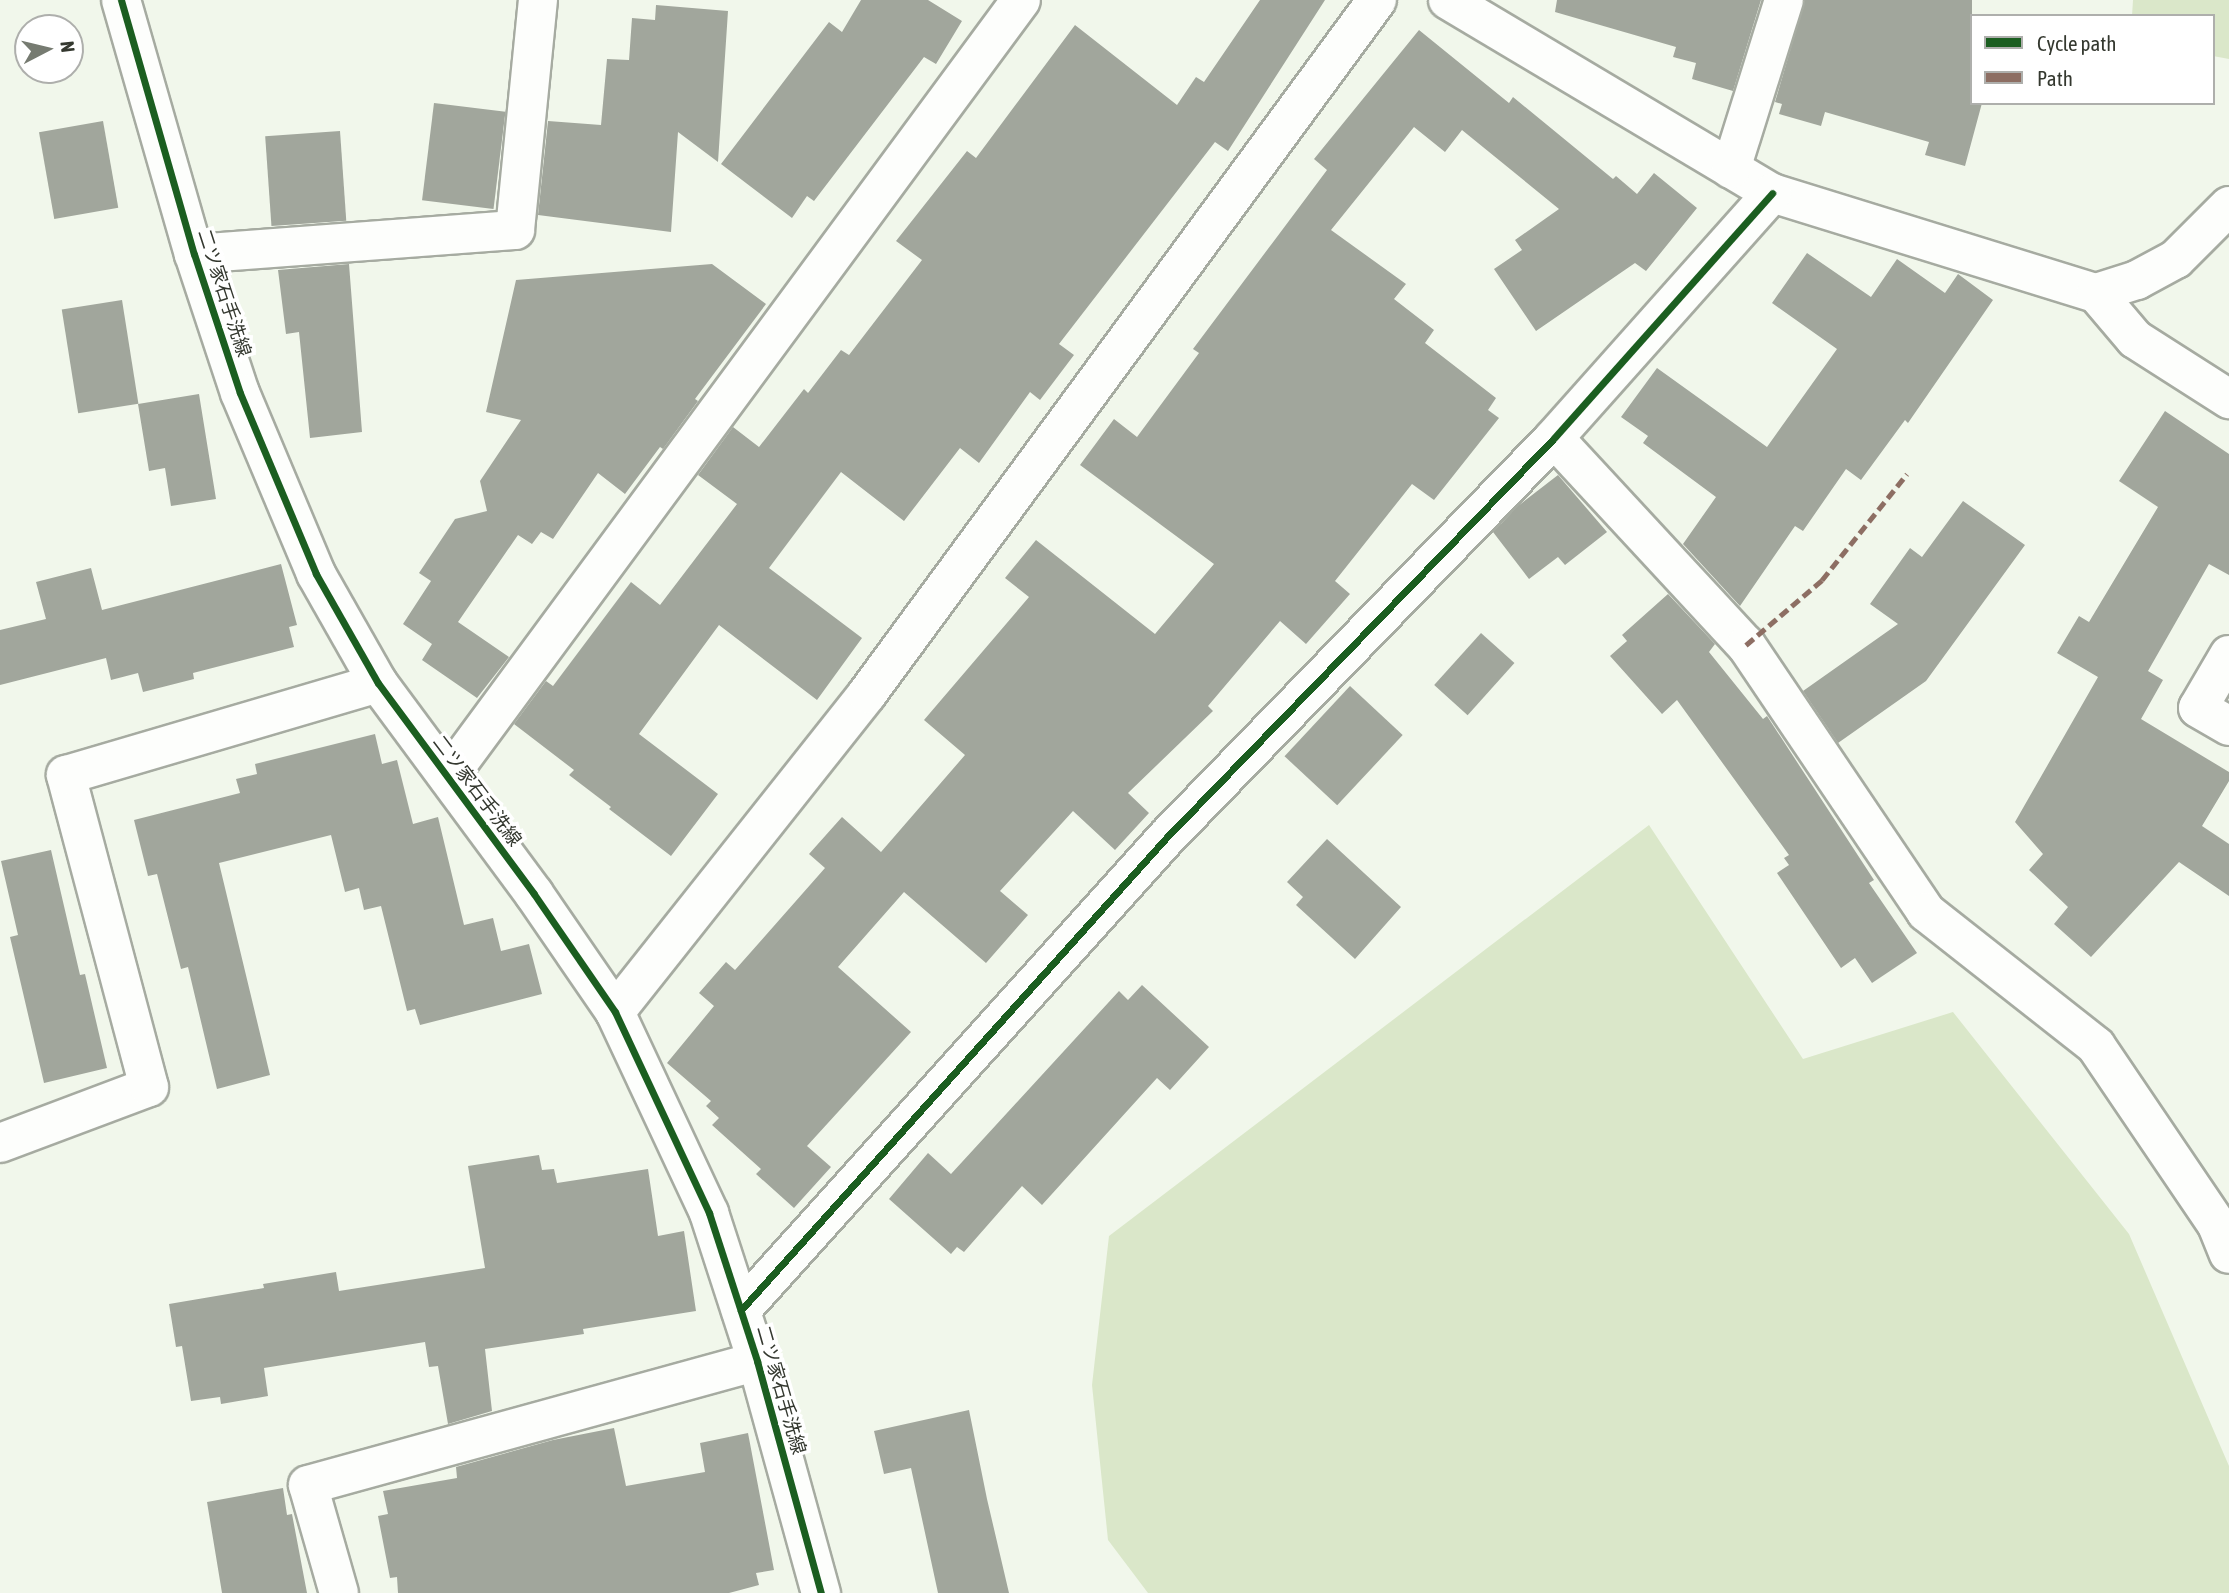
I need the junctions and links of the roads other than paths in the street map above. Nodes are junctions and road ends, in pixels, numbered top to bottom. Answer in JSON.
{"nodes":[{"id":1,"x":121,"y":0,"type":"edge"},
{"id":2,"x":538,"y":0,"type":"edge"},
{"id":3,"x":1021,"y":0,"type":"edge"},
{"id":4,"x":1377,"y":0,"type":"edge"},
{"id":5,"x":1448,"y":0,"type":"edge"},
{"id":6,"x":1784,"y":0,"type":"edge"},
{"id":7,"x":1731,"y":169,"type":"junction"},
{"id":8,"x":1772,"y":193,"type":"junction"},
{"id":9,"x":2229,"y":206,"type":"edge"},
{"id":10,"x":194,"y":254,"type":"junction"},
{"id":11,"x":2096,"y":293,"type":"junction"},
{"id":12,"x":2229,"y":399,"type":"edge"},
{"id":13,"x":1555,"y":438,"type":"junction"},
{"id":14,"x":2229,"y":655,"type":"edge"},
{"id":15,"x":378,"y":683,"type":"junction"},
{"id":16,"x":2229,"y":726,"type":"edge"},
{"id":17,"x":448,"y":777,"type":"junction"},
{"id":18,"x":615,"y":1012,"type":"junction"},
{"id":19,"x":0,"y":1143,"type":"edge"},
{"id":20,"x":2229,"y":1254,"type":"edge"},
{"id":21,"x":741,"y":1310,"type":"junction"},
{"id":22,"x":757,"y":1361,"type":"junction"},
{"id":23,"x":339,"y":1593,"type":"edge"},
{"id":24,"x":821,"y":1593,"type":"edge"}],
"edges":[{"from":1,"to":10,"type":"street","name":"二ツ家石手洗線"},
{"from":2,"to":10,"type":"street"},
{"from":3,"to":17,"type":"street"},
{"from":4,"to":18,"type":"street"},
{"from":5,"to":7,"type":"street"},
{"from":6,"to":7,"type":"street"},
{"from":7,"to":8,"type":"street"},
{"from":8,"to":11,"type":"street"},
{"from":8,"to":13,"type":"street"},
{"from":9,"to":11,"type":"street"},
{"from":10,"to":15,"type":"street","name":"二ツ家石手洗線"},
{"from":11,"to":12,"type":"street"},
{"from":13,"to":20,"type":"street"},
{"from":13,"to":21,"type":"street"},
{"from":14,"to":16,"type":"street"},
{"from":15,"to":17,"type":"street","name":"二ツ家石手洗線"},
{"from":15,"to":19,"type":"street"},
{"from":17,"to":18,"type":"street","name":"二ツ家石手洗線"},
{"from":18,"to":21,"type":"street","name":"二ツ家石手洗線"},
{"from":21,"to":22,"type":"street","name":"二ツ家石手洗線"},
{"from":22,"to":23,"type":"street"},
{"from":22,"to":24,"type":"street","name":"二ツ家石手洗線"}]}
